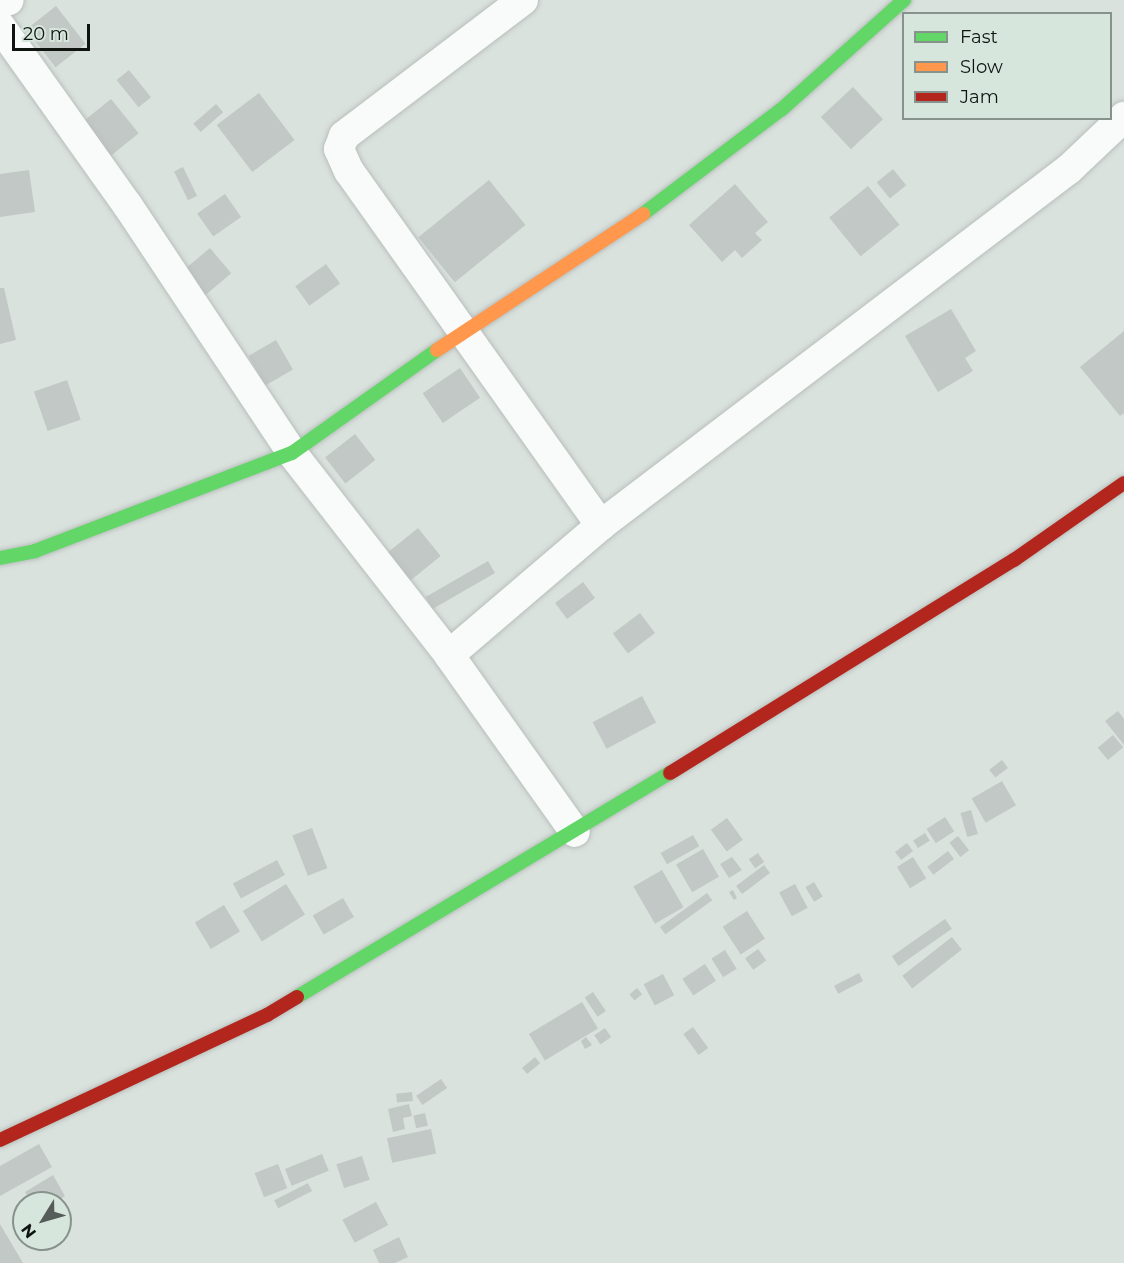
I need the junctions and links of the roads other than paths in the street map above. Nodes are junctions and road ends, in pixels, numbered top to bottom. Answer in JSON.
{"nodes":[{"id":1,"x":9,"y":0,"type":"edge"},
{"id":2,"x":523,"y":0,"type":"edge"},
{"id":3,"x":904,"y":0,"type":"edge"},
{"id":4,"x":0,"y":3,"type":"edge"},
{"id":5,"x":0,"y":26,"type":"edge"},
{"id":6,"x":1124,"y":117,"type":"edge"},
{"id":7,"x":463,"y":331,"type":"junction"},
{"id":8,"x":292,"y":453,"type":"junction"},
{"id":9,"x":1124,"y":483,"type":"edge"},
{"id":10,"x":602,"y":525,"type":"junction"},
{"id":11,"x":0,"y":558,"type":"edge"},
{"id":12,"x":449,"y":655,"type":"junction"},
{"id":13,"x":575,"y":832,"type":"junction"},
{"id":14,"x":0,"y":1140,"type":"edge"}],
"edges":[{"from":1,"to":4,"type":"street"},
{"from":2,"to":7,"type":"street"},
{"from":3,"to":7,"type":"street"},
{"from":5,"to":8,"type":"street"},
{"from":6,"to":10,"type":"street"},
{"from":7,"to":8,"type":"street"},
{"from":7,"to":10,"type":"street"},
{"from":8,"to":11,"type":"street"},
{"from":8,"to":12,"type":"street"},
{"from":9,"to":13,"type":"street"},
{"from":10,"to":12,"type":"street"},
{"from":12,"to":13,"type":"street"},
{"from":13,"to":14,"type":"street"}]}
